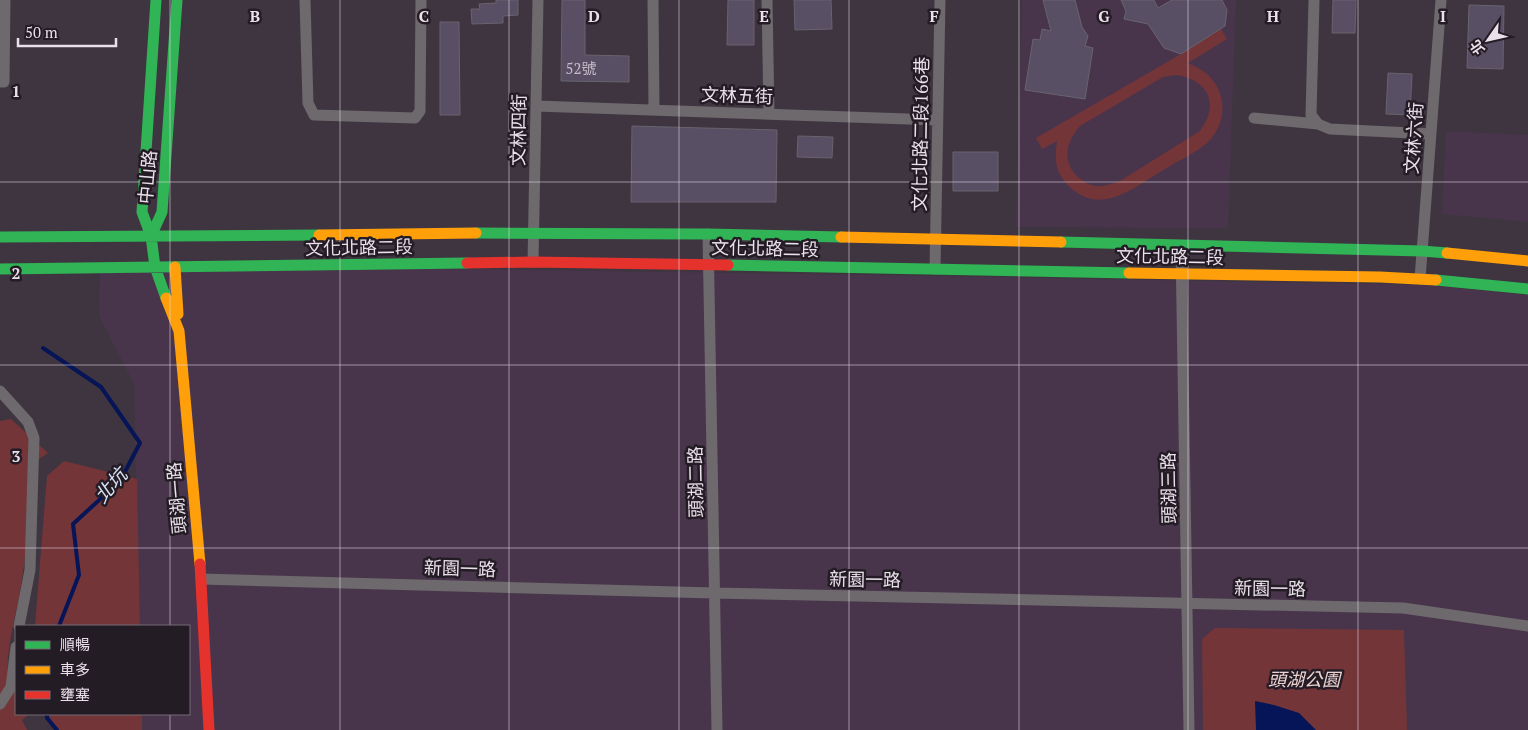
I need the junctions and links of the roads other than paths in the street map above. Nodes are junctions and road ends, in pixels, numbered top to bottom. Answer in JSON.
{"nodes":[{"id":1,"x":5,"y":0,"type":"edge"},
{"id":2,"x":156,"y":0,"type":"edge"},
{"id":3,"x":177,"y":0,"type":"edge"},
{"id":4,"x":305,"y":0,"type":"edge"},
{"id":5,"x":421,"y":0,"type":"edge"},
{"id":6,"x":538,"y":0,"type":"edge"},
{"id":7,"x":652,"y":0,"type":"edge"},
{"id":8,"x":767,"y":0,"type":"edge"},
{"id":9,"x":940,"y":0,"type":"edge"},
{"id":10,"x":1314,"y":0,"type":"edge"},
{"id":11,"x":1441,"y":0,"type":"edge"},
{"id":12,"x":0,"y":82,"type":"edge"},
{"id":13,"x":536,"y":106,"type":"junction"},
{"id":14,"x":654,"y":110,"type":"junction"},
{"id":15,"x":769,"y":114,"type":"junction"},
{"id":16,"x":1254,"y":118,"type":"dead end"},
{"id":17,"x":938,"y":120,"type":"junction"},
{"id":18,"x":1318,"y":124,"type":"junction"},
{"id":19,"x":1431,"y":134,"type":"junction"},
{"id":20,"x":533,"y":233,"type":"junction"},
{"id":21,"x":708,"y":234,"type":"junction"},
{"id":22,"x":151,"y":236,"type":"junction"},
{"id":23,"x":0,"y":237,"type":"edge"},
{"id":24,"x":935,"y":240,"type":"junction"},
{"id":25,"x":1181,"y":246,"type":"junction"},
{"id":26,"x":1422,"y":251,"type":"junction"},
{"id":27,"x":1528,"y":261,"type":"edge"},
{"id":28,"x":532,"y":262,"type":"junction"},
{"id":29,"x":709,"y":265,"type":"junction"},
{"id":30,"x":155,"y":267,"type":"junction"},
{"id":31,"x":175,"y":267,"type":"junction"},
{"id":32,"x":0,"y":269,"type":"edge"},
{"id":33,"x":934,"y":269,"type":"junction"},
{"id":34,"x":1181,"y":273,"type":"junction"},
{"id":35,"x":1420,"y":279,"type":"junction"},
{"id":36,"x":1528,"y":289,"type":"edge"},
{"id":37,"x":179,"y":331,"type":"junction"},
{"id":38,"x":0,"y":391,"type":"edge"},
{"id":39,"x":200,"y":579,"type":"junction"},
{"id":40,"x":714,"y":593,"type":"junction"},
{"id":41,"x":1187,"y":604,"type":"junction"},
{"id":42,"x":20,"y":625,"type":"edge"},
{"id":43,"x":1528,"y":626,"type":"edge"},
{"id":44,"x":15,"y":655,"type":"edge"},
{"id":45,"x":0,"y":704,"type":"edge"},
{"id":46,"x":210,"y":730,"type":"edge"},
{"id":47,"x":717,"y":730,"type":"edge"},
{"id":48,"x":1189,"y":730,"type":"edge"}],
"edges":[{"from":1,"to":12,"type":"street"},
{"from":2,"to":22,"type":"street","name":"中山路"},
{"from":3,"to":22,"type":"street","name":"中山路"},
{"from":4,"to":5,"type":"street"},
{"from":6,"to":13,"type":"street","name":"文林四街"},
{"from":7,"to":14,"type":"street"},
{"from":8,"to":15,"type":"street"},
{"from":9,"to":17,"type":"street","name":"文化北路二段166巷"},
{"from":10,"to":18,"type":"street"},
{"from":11,"to":19,"type":"street","name":"文林六街"},
{"from":13,"to":14,"type":"street","name":"文林五街"},
{"from":13,"to":20,"type":"street","name":"文林四街"},
{"from":14,"to":15,"type":"street","name":"文林五街"},
{"from":15,"to":17,"type":"street","name":"文林五街"},
{"from":16,"to":18,"type":"street"},
{"from":17,"to":24,"type":"street","name":"文化北路二段166巷"},
{"from":18,"to":19,"type":"street"},
{"from":19,"to":26,"type":"street","name":"文林六街"},
{"from":20,"to":21,"type":"street","name":"文化北路二段"},
{"from":20,"to":22,"type":"street","name":"文化北路二段"},
{"from":20,"to":28,"type":"street","name":"文林四街"},
{"from":21,"to":24,"type":"street","name":"文化北路二段"},
{"from":21,"to":29,"type":"street","name":"頭湖二路"},
{"from":22,"to":23,"type":"street","name":"文化北路二段"},
{"from":22,"to":30,"type":"street","name":"頭湖一路"},
{"from":24,"to":25,"type":"street","name":"文化北路二段"},
{"from":24,"to":33,"type":"street","name":"文化北路二段166巷"},
{"from":25,"to":26,"type":"street","name":"文化北路二段"},
{"from":25,"to":34,"type":"street","name":"頭湖三路"},
{"from":26,"to":27,"type":"street","name":"文化北路二段"},
{"from":26,"to":35,"type":"street","name":"文林六街"},
{"from":28,"to":29,"type":"street","name":"文化北路二段"},
{"from":28,"to":31,"type":"street","name":"文化北路二段"},
{"from":29,"to":33,"type":"street","name":"文化北路二段"},
{"from":29,"to":40,"type":"street","name":"頭湖二路"},
{"from":30,"to":31,"type":"street","name":"文化北路二段"},
{"from":30,"to":32,"type":"street","name":"文化北路二段"},
{"from":30,"to":37,"type":"street","name":"頭湖一路"},
{"from":31,"to":37,"type":"street"},
{"from":33,"to":34,"type":"street","name":"文化北路二段"},
{"from":34,"to":35,"type":"street","name":"文化北路二段"},
{"from":34,"to":41,"type":"street","name":"頭湖三路"},
{"from":35,"to":36,"type":"street","name":"文化北路二段"},
{"from":37,"to":39,"type":"street","name":"頭湖一路"},
{"from":38,"to":42,"type":"street"},
{"from":39,"to":40,"type":"street","name":"新園一路"},
{"from":39,"to":46,"type":"street","name":"頭湖一路"},
{"from":40,"to":41,"type":"street","name":"新園一路"},
{"from":40,"to":47,"type":"street","name":"頭湖二路"},
{"from":41,"to":43,"type":"street","name":"新園一路"},
{"from":41,"to":48,"type":"street","name":"頭湖三路"},
{"from":44,"to":45,"type":"street"}]}
